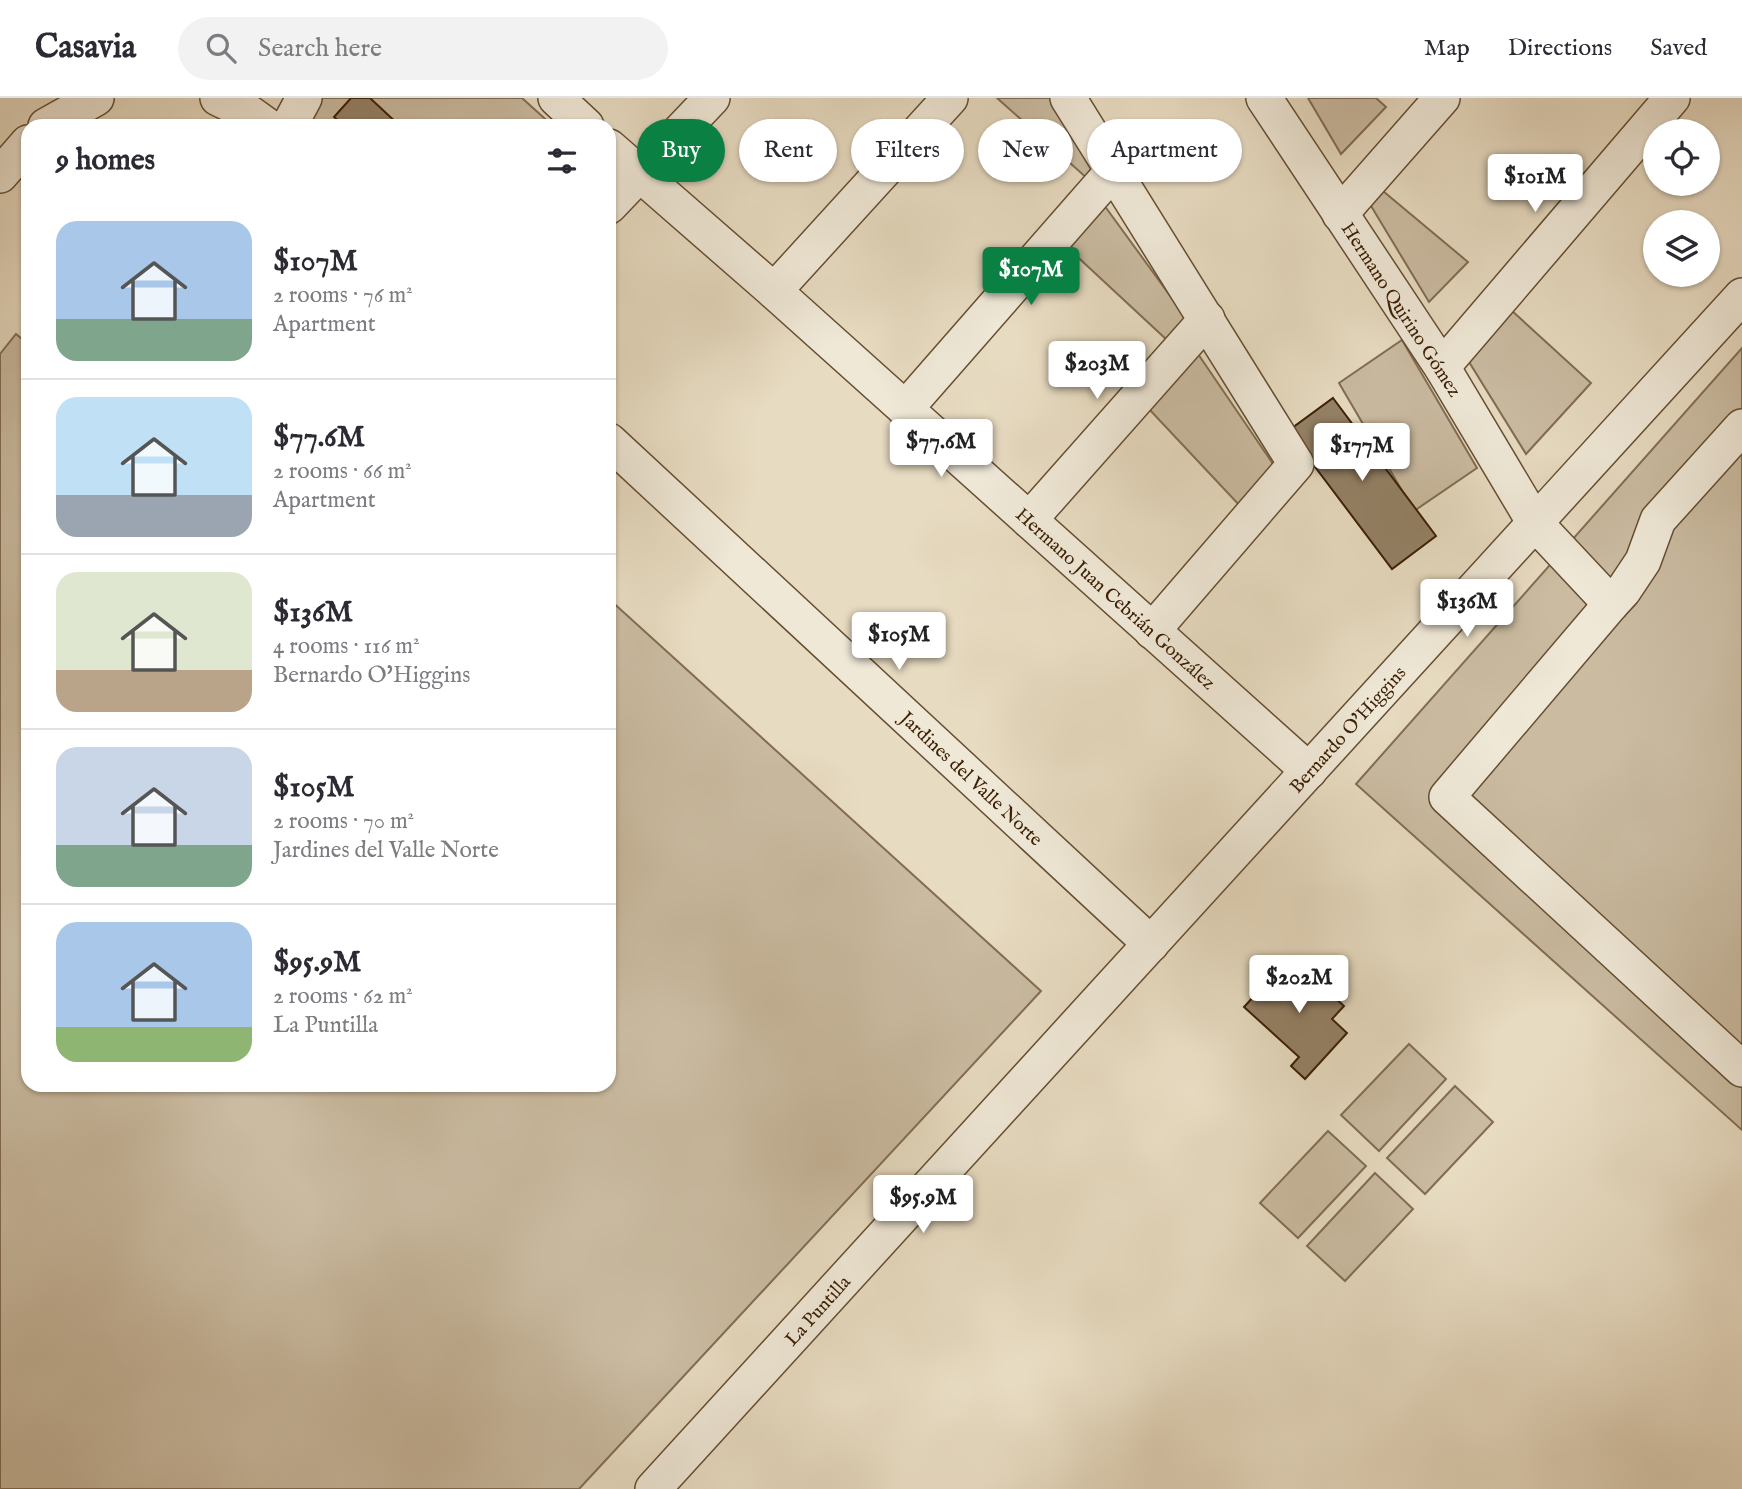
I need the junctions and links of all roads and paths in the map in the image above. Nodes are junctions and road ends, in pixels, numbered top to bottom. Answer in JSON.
{"nodes":[{"id":1,"x":96,"y":98,"type":"edge"},
{"id":2,"x":218,"y":98,"type":"edge"},
{"id":3,"x":304,"y":98,"type":"edge"},
{"id":4,"x":556,"y":98,"type":"edge"},
{"id":5,"x":712,"y":98,"type":"edge"},
{"id":6,"x":950,"y":98,"type":"edge"},
{"id":7,"x":1068,"y":98,"type":"edge"},
{"id":8,"x":1264,"y":98,"type":"edge"},
{"id":9,"x":1442,"y":98,"type":"edge"},
{"id":10,"x":1672,"y":98,"type":"edge"},
{"id":11,"x":58,"y":119,"type":"edge"},
{"id":12,"x":257,"y":119,"type":"edge"},
{"id":13,"x":293,"y":119,"type":"edge"},
{"id":14,"x":578,"y":119,"type":"edge"},
{"id":15,"x":692,"y":119,"type":"edge"},
{"id":16,"x":1087,"y":127,"type":"edge"},
{"id":17,"x":616,"y":154,"type":"edge"},
{"id":18,"x":21,"y":157,"type":"edge"},
{"id":19,"x":637,"y":173,"type":"edge"},
{"id":20,"x":11,"y":177,"type":"edge"},
{"id":21,"x":637,"y":177,"type":"edge"},
{"id":22,"x":647,"y":182,"type":"edge"},
{"id":23,"x":1104,"y":182,"type":"edge"},
{"id":24,"x":1123,"y":182,"type":"edge"},
{"id":25,"x":616,"y":199,"type":"edge"},
{"id":26,"x":1340,"y":214,"type":"junction"},
{"id":27,"x":774,"y":291,"type":"junction"},
{"id":28,"x":1742,"y":296,"type":"edge"},
{"id":29,"x":1207,"y":319,"type":"junction"},
{"id":30,"x":1442,"y":367,"type":"junction"},
{"id":31,"x":905,"y":409,"type":"junction"},
{"id":32,"x":1742,"y":427,"type":"edge"},
{"id":33,"x":616,"y":447,"type":"edge"},
{"id":34,"x":1029,"y":520,"type":"junction"},
{"id":35,"x":1535,"y":523,"type":"junction"},
{"id":36,"x":1611,"y":604,"type":"junction"},
{"id":37,"x":1152,"y":631,"type":"junction"},
{"id":38,"x":1309,"y":771,"type":"junction"},
{"id":39,"x":1151,"y":944,"type":"junction"},
{"id":40,"x":1742,"y":1069,"type":"edge"},
{"id":41,"x":653,"y":1489,"type":"edge"}],
"edges":[{"from":1,"to":11,"type":"street"},
{"from":2,"to":12,"type":"street"},
{"from":3,"to":13,"type":"street"},
{"from":4,"to":14,"type":"street"},
{"from":5,"to":15,"type":"street"},
{"from":6,"to":27,"type":"street"},
{"from":7,"to":16,"type":"street"},
{"from":8,"to":26,"type":"street","name":"Hermano Quirino Gómez"},
{"from":9,"to":26,"type":"street"},
{"from":10,"to":30,"type":"street"},
{"from":17,"to":19,"type":"street","name":"Hermano Juan Cebrián González"},
{"from":18,"to":20,"type":"street"},
{"from":21,"to":25,"type":"street"},
{"from":22,"to":27,"type":"street","name":"Hermano Juan Cebrián González"},
{"from":23,"to":31,"type":"street"},
{"from":24,"to":29,"type":"street"},
{"from":26,"to":30,"type":"street","name":"Hermano Quirino Gómez"},
{"from":27,"to":31,"type":"street","name":"Hermano Juan Cebrián González"},
{"from":28,"to":35,"type":"street","name":"Bernardo O'Higgins"},
{"from":29,"to":34,"type":"street"},
{"from":29,"to":37,"type":"street"},
{"from":30,"to":35,"type":"street","name":"Hermano Quirino Gómez"},
{"from":31,"to":34,"type":"street","name":"Hermano Juan Cebrián González"},
{"from":32,"to":36,"type":"street"},
{"from":33,"to":39,"type":"street","name":"Jardines del Valle Norte"},
{"from":34,"to":37,"type":"street","name":"Hermano Juan Cebrián González"},
{"from":35,"to":36,"type":"street","name":"Hermano Quirino Gómez"},
{"from":35,"to":38,"type":"street","name":"Bernardo O'Higgins"},
{"from":36,"to":40,"type":"street"},
{"from":37,"to":38,"type":"street","name":"Hermano Juan Cebrián González"},
{"from":38,"to":39,"type":"street","name":"Bernardo O'Higgins"},
{"from":39,"to":41,"type":"street","name":"La Puntilla"}]}
